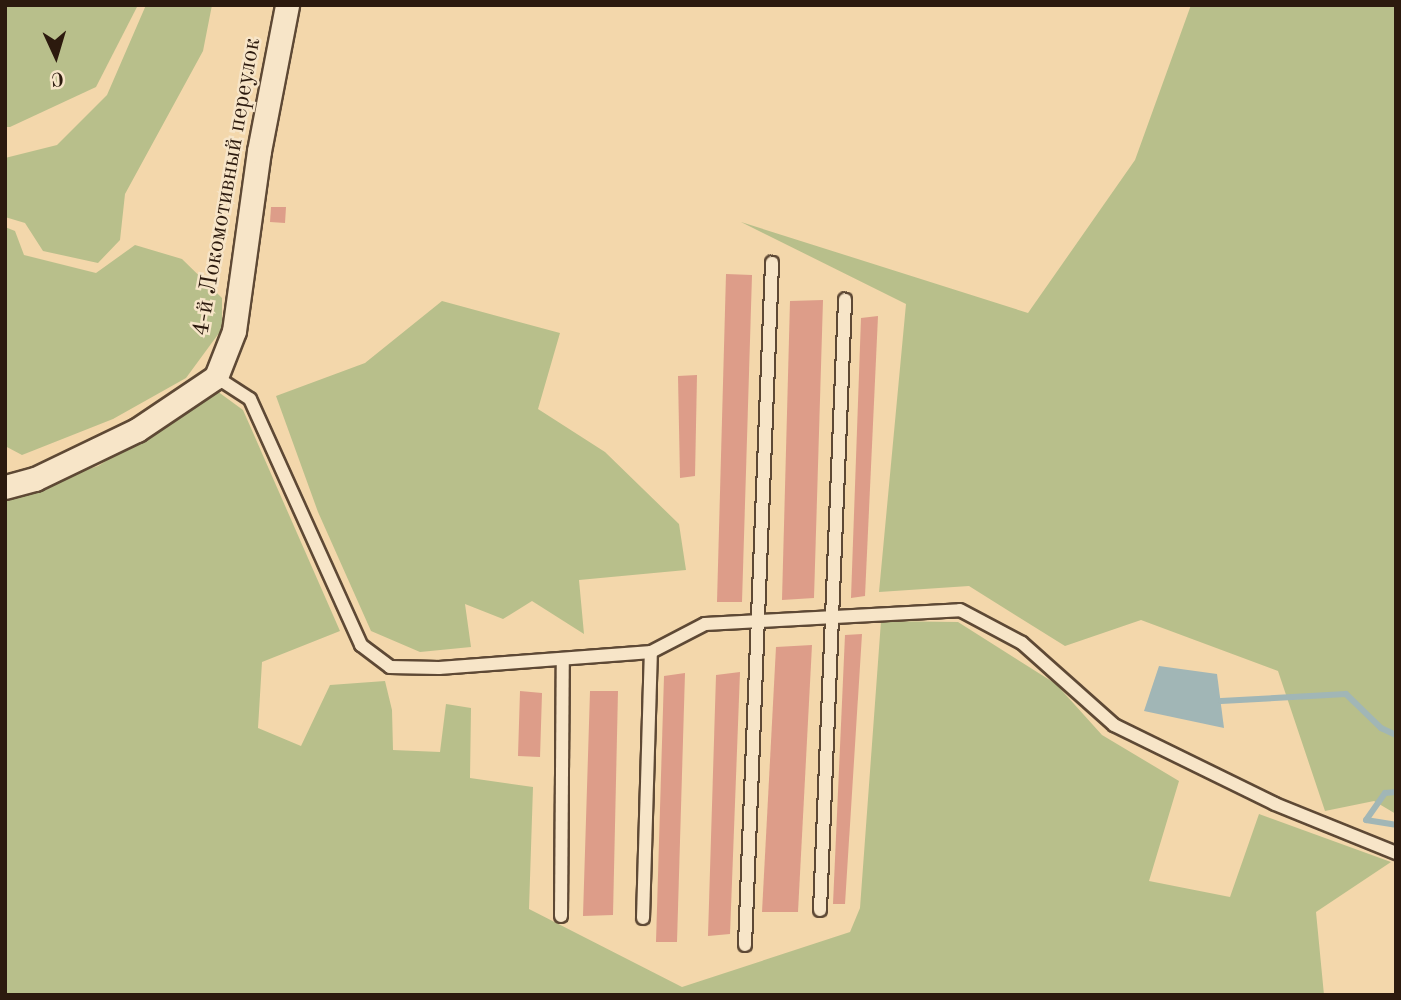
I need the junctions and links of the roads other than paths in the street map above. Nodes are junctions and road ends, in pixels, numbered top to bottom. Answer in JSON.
{"nodes":[{"id":1,"x":287,"y":5,"type":"edge"},
{"id":2,"x":772,"y":263,"type":"dead end"},
{"id":3,"x":845,"y":300,"type":"dead end"},
{"id":4,"x":216,"y":377,"type":"junction"},
{"id":5,"x":5,"y":487,"type":"edge"},
{"id":6,"x":831,"y":615,"type":"junction"},
{"id":7,"x":759,"y":620,"type":"junction"},
{"id":8,"x":651,"y":652,"type":"junction"},
{"id":9,"x":563,"y":659,"type":"junction"},
{"id":10,"x":1396,"y":853,"type":"edge"},
{"id":11,"x":820,"y":910,"type":"dead end"},
{"id":12,"x":561,"y":916,"type":"dead end"},
{"id":13,"x":643,"y":918,"type":"dead end"},
{"id":14,"x":745,"y":945,"type":"dead end"}],
"edges":[{"from":1,"to":4,"type":"street","name":"4-й Локомотивный переулок"},
{"from":2,"to":7,"type":"lane"},
{"from":3,"to":6,"type":"lane"},
{"from":4,"to":5,"type":"street"},
{"from":4,"to":9,"type":"lane"},
{"from":6,"to":7,"type":"lane"},
{"from":6,"to":10,"type":"lane"},
{"from":6,"to":11,"type":"lane"},
{"from":7,"to":8,"type":"lane"},
{"from":7,"to":14,"type":"lane"},
{"from":8,"to":9,"type":"lane"},
{"from":8,"to":13,"type":"lane"},
{"from":9,"to":12,"type":"lane"}]}
